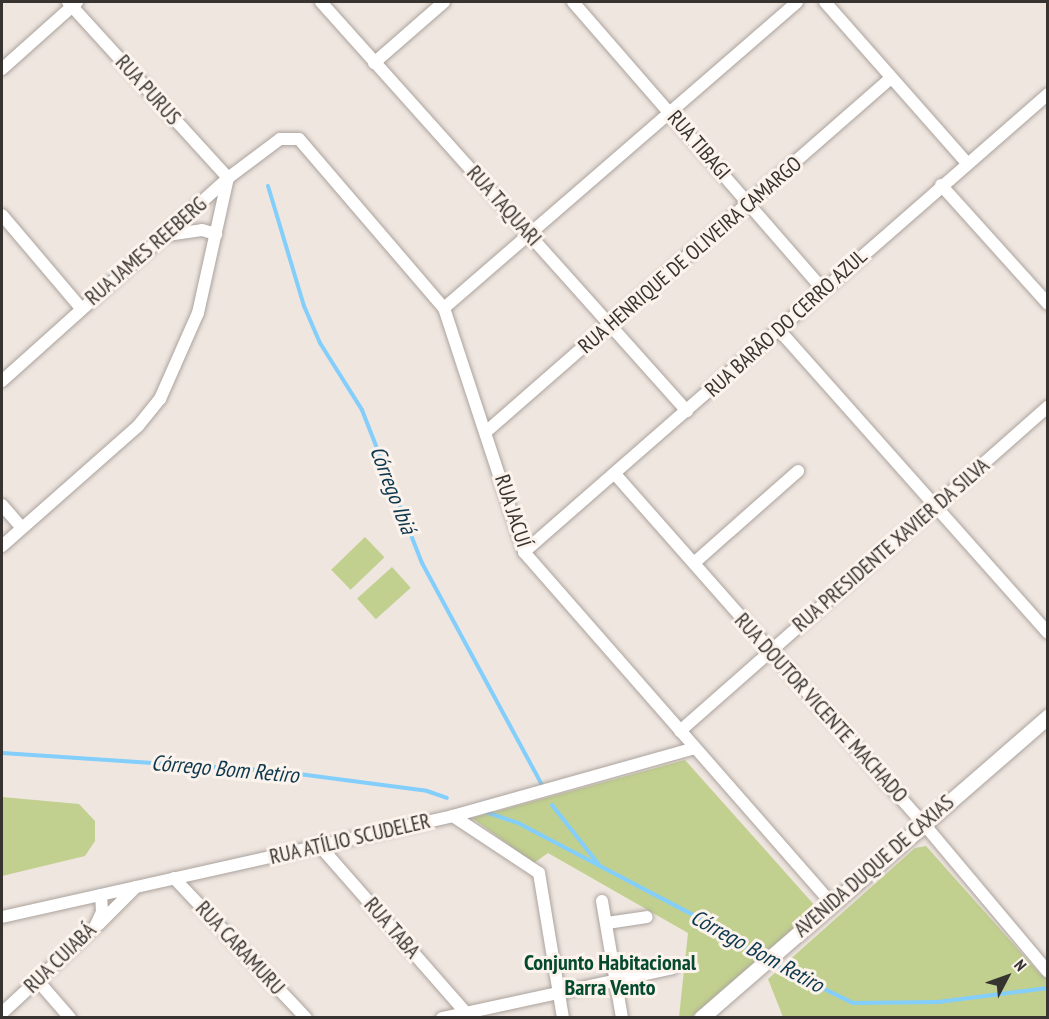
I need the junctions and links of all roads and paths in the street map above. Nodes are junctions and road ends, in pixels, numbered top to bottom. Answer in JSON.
{"nodes":[{"id":1,"x":321,"y":2,"type":"edge"},
{"id":2,"x":444,"y":2,"type":"edge"},
{"id":3,"x":573,"y":2,"type":"edge"},
{"id":4,"x":797,"y":2,"type":"edge"},
{"id":5,"x":825,"y":2,"type":"edge"},
{"id":6,"x":73,"y":3,"type":"edge"},
{"id":7,"x":374,"y":63,"type":"junction"},
{"id":8,"x":2,"y":69,"type":"edge"},
{"id":9,"x":891,"y":78,"type":"junction"},
{"id":10,"x":1047,"y":94,"type":"edge"},
{"id":11,"x":669,"y":111,"type":"junction"},
{"id":12,"x":299,"y":139,"type":"joint"},
{"id":13,"x":966,"y":162,"type":"junction"},
{"id":14,"x":228,"y":178,"type":"junction"},
{"id":15,"x":941,"y":184,"type":"junction"},
{"id":16,"x":749,"y":203,"type":"junction"},
{"id":17,"x":2,"y":215,"type":"edge"},
{"id":18,"x":216,"y":234,"type":"junction"},
{"id":19,"x":163,"y":236,"type":"junction"},
{"id":20,"x":531,"y":236,"type":"junction"},
{"id":21,"x":823,"y":290,"type":"junction"},
{"id":22,"x":1047,"y":304,"type":"edge"},
{"id":23,"x":81,"y":308,"type":"junction"},
{"id":24,"x":444,"y":308,"type":"junction"},
{"id":25,"x":611,"y":325,"type":"junction"},
{"id":26,"x":779,"y":330,"type":"junction"},
{"id":27,"x":2,"y":381,"type":"edge"},
{"id":28,"x":1047,"y":406,"type":"edge"},
{"id":29,"x":687,"y":411,"type":"junction"},
{"id":30,"x":487,"y":431,"type":"junction"},
{"id":31,"x":798,"y":471,"type":"dead end"},
{"id":32,"x":615,"y":474,"type":"junction"},
{"id":33,"x":2,"y":505,"type":"edge"},
{"id":34,"x":934,"y":506,"type":"junction"},
{"id":35,"x":21,"y":527,"type":"junction"},
{"id":36,"x":2,"y":546,"type":"edge"},
{"id":37,"x":524,"y":552,"type":"junction"},
{"id":38,"x":694,"y":563,"type":"junction"},
{"id":39,"x":1047,"y":633,"type":"edge"},
{"id":40,"x":770,"y":651,"type":"junction"},
{"id":41,"x":1047,"y":716,"type":"edge"},
{"id":42,"x":680,"y":731,"type":"junction"},
{"id":43,"x":695,"y":748,"type":"junction"},
{"id":44,"x":453,"y":816,"type":"junction"},
{"id":45,"x":923,"y":823,"type":"junction"},
{"id":46,"x":319,"y":845,"type":"junction"},
{"id":47,"x":174,"y":878,"type":"junction"},
{"id":48,"x":136,"y":887,"type":"junction"},
{"id":49,"x":101,"y":895,"type":"junction"},
{"id":50,"x":602,"y":901,"type":"dead end"},
{"id":51,"x":831,"y":903,"type":"junction"},
{"id":52,"x":2,"y":917,"type":"edge"},
{"id":53,"x":647,"y":917,"type":"dead end"},
{"id":54,"x":607,"y":923,"type":"junction"},
{"id":55,"x":95,"y":927,"type":"junction"},
{"id":56,"x":673,"y":968,"type":"dead end"},
{"id":57,"x":1047,"y":972,"type":"edge"},
{"id":58,"x":615,"y":978,"type":"junction"},
{"id":59,"x":38,"y":981,"type":"junction"},
{"id":60,"x":559,"y":991,"type":"junction"},
{"id":61,"x":465,"y":1012,"type":"junction"},
{"id":62,"x":2,"y":1013,"type":"edge"},
{"id":63,"x":69,"y":1017,"type":"edge"},
{"id":64,"x":306,"y":1017,"type":"edge"},
{"id":65,"x":442,"y":1017,"type":"edge"},
{"id":66,"x":562,"y":1017,"type":"edge"},
{"id":67,"x":622,"y":1017,"type":"edge"},
{"id":68,"x":701,"y":1017,"type":"edge"}],
"edges":[{"from":1,"to":7,"type":"street","name":"RUA TAQUARI"},
{"from":2,"to":7,"type":"street"},
{"from":3,"to":11,"type":"street","name":"RUA TIBAGI"},
{"from":4,"to":11,"type":"street"},
{"from":5,"to":9,"type":"street"},
{"from":6,"to":8,"type":"street"},
{"from":6,"to":14,"type":"street","name":"RUA PURUS"},
{"from":7,"to":20,"type":"street","name":"RUA TAQUARI"},
{"from":9,"to":13,"type":"street"},
{"from":9,"to":16,"type":"street","name":"RUA HENRIQUE DE OLIVEIRA CAMARGO"},
{"from":10,"to":13,"type":"street","name":"RUA BARÃO DO CERRO AZUL"},
{"from":11,"to":16,"type":"street","name":"RUA TIBAGI"},
{"from":11,"to":20,"type":"street"},
{"from":12,"to":14,"type":"street","name":"RUA JAMES REEBERG"},
{"from":12,"to":24,"type":"street","name":"RUA JACUÍ"},
{"from":13,"to":15,"type":"street","name":"RUA BARÃO DO CERRO AZUL"},
{"from":14,"to":18,"type":"street"},
{"from":14,"to":19,"type":"street","name":"RUA JAMES REEBERG"},
{"from":15,"to":21,"type":"street","name":"RUA BARÃO DO CERRO AZUL"},
{"from":15,"to":22,"type":"street"},
{"from":16,"to":21,"type":"street","name":"RUA TIBAGI"},
{"from":16,"to":25,"type":"street","name":"RUA HENRIQUE DE OLIVEIRA CAMARGO"},
{"from":17,"to":23,"type":"street"},
{"from":18,"to":19,"type":"street"},
{"from":18,"to":35,"type":"street"},
{"from":19,"to":23,"type":"street","name":"RUA JAMES REEBERG"},
{"from":20,"to":24,"type":"street"},
{"from":20,"to":25,"type":"street","name":"RUA TAQUARI"},
{"from":21,"to":26,"type":"street","name":"RUA BARÃO DO CERRO AZUL"},
{"from":23,"to":27,"type":"street","name":"RUA JAMES REEBERG"},
{"from":24,"to":30,"type":"street","name":"RUA JACUÍ"},
{"from":25,"to":29,"type":"street","name":"RUA TAQUARI"},
{"from":25,"to":30,"type":"street","name":"RUA HENRIQUE DE OLIVEIRA CAMARGO"},
{"from":26,"to":29,"type":"street","name":"RUA BARÃO DO CERRO AZUL"},
{"from":26,"to":34,"type":"street"},
{"from":28,"to":34,"type":"street","name":"RUA PRESIDENTE XAVIER DA SILVA"},
{"from":29,"to":32,"type":"street","name":"RUA BARÃO DO CERRO AZUL"},
{"from":30,"to":37,"type":"street","name":"RUA JACUÍ"},
{"from":31,"to":38,"type":"street"},
{"from":32,"to":37,"type":"street","name":"RUA BARÃO DO CERRO AZUL"},
{"from":32,"to":38,"type":"street","name":"RUA DOUTOR VICENTE MACHADO"},
{"from":33,"to":35,"type":"street"},
{"from":34,"to":39,"type":"street"},
{"from":34,"to":40,"type":"street","name":"RUA PRESIDENTE XAVIER DA SILVA"},
{"from":35,"to":36,"type":"street"},
{"from":37,"to":42,"type":"street","name":"RUA JACUÍ"},
{"from":38,"to":40,"type":"street","name":"RUA DOUTOR VICENTE MACHADO"},
{"from":40,"to":42,"type":"street","name":"RUA PRESIDENTE XAVIER DA SILVA"},
{"from":40,"to":45,"type":"street","name":"RUA DOUTOR VICENTE MACHADO"},
{"from":41,"to":45,"type":"street","name":"AVENIDA DUQUE DE CAXIAS"},
{"from":42,"to":43,"type":"street","name":"RUA JACUÍ"},
{"from":43,"to":44,"type":"street","name":"RUA ATÍLIO SCUDELER"},
{"from":43,"to":51,"type":"street","name":"RUA JACUÍ"},
{"from":44,"to":46,"type":"street","name":"RUA ATÍLIO SCUDELER"},
{"from":44,"to":60,"type":"street"},
{"from":45,"to":51,"type":"street","name":"AVENIDA DUQUE DE CAXIAS"},
{"from":45,"to":57,"type":"street","name":"RUA DOUTOR VICENTE MACHADO"},
{"from":46,"to":47,"type":"street","name":"RUA ATÍLIO SCUDELER"},
{"from":46,"to":61,"type":"street","name":"RUA TABA"},
{"from":47,"to":48,"type":"street","name":"RUA ATÍLIO SCUDELER"},
{"from":47,"to":64,"type":"street","name":"RUA CARAMURU"},
{"from":48,"to":49,"type":"street","name":"RUA ATÍLIO SCUDELER"},
{"from":48,"to":55,"type":"street"},
{"from":49,"to":52,"type":"street","name":"RUA ATÍLIO SCUDELER"},
{"from":49,"to":55,"type":"street","name":"RUA CUIABÁ"},
{"from":50,"to":54,"type":"street"},
{"from":51,"to":68,"type":"street","name":"AVENIDA DUQUE DE CAXIAS"},
{"from":53,"to":54,"type":"street"},
{"from":54,"to":58,"type":"street"},
{"from":55,"to":59,"type":"street","name":"RUA CUIABÁ"},
{"from":56,"to":58,"type":"street"},
{"from":58,"to":60,"type":"street"},
{"from":58,"to":67,"type":"street"},
{"from":59,"to":62,"type":"street","name":"RUA CUIABÁ"},
{"from":59,"to":63,"type":"street"},
{"from":60,"to":61,"type":"street"},
{"from":60,"to":66,"type":"street"},
{"from":61,"to":65,"type":"street"}]}
